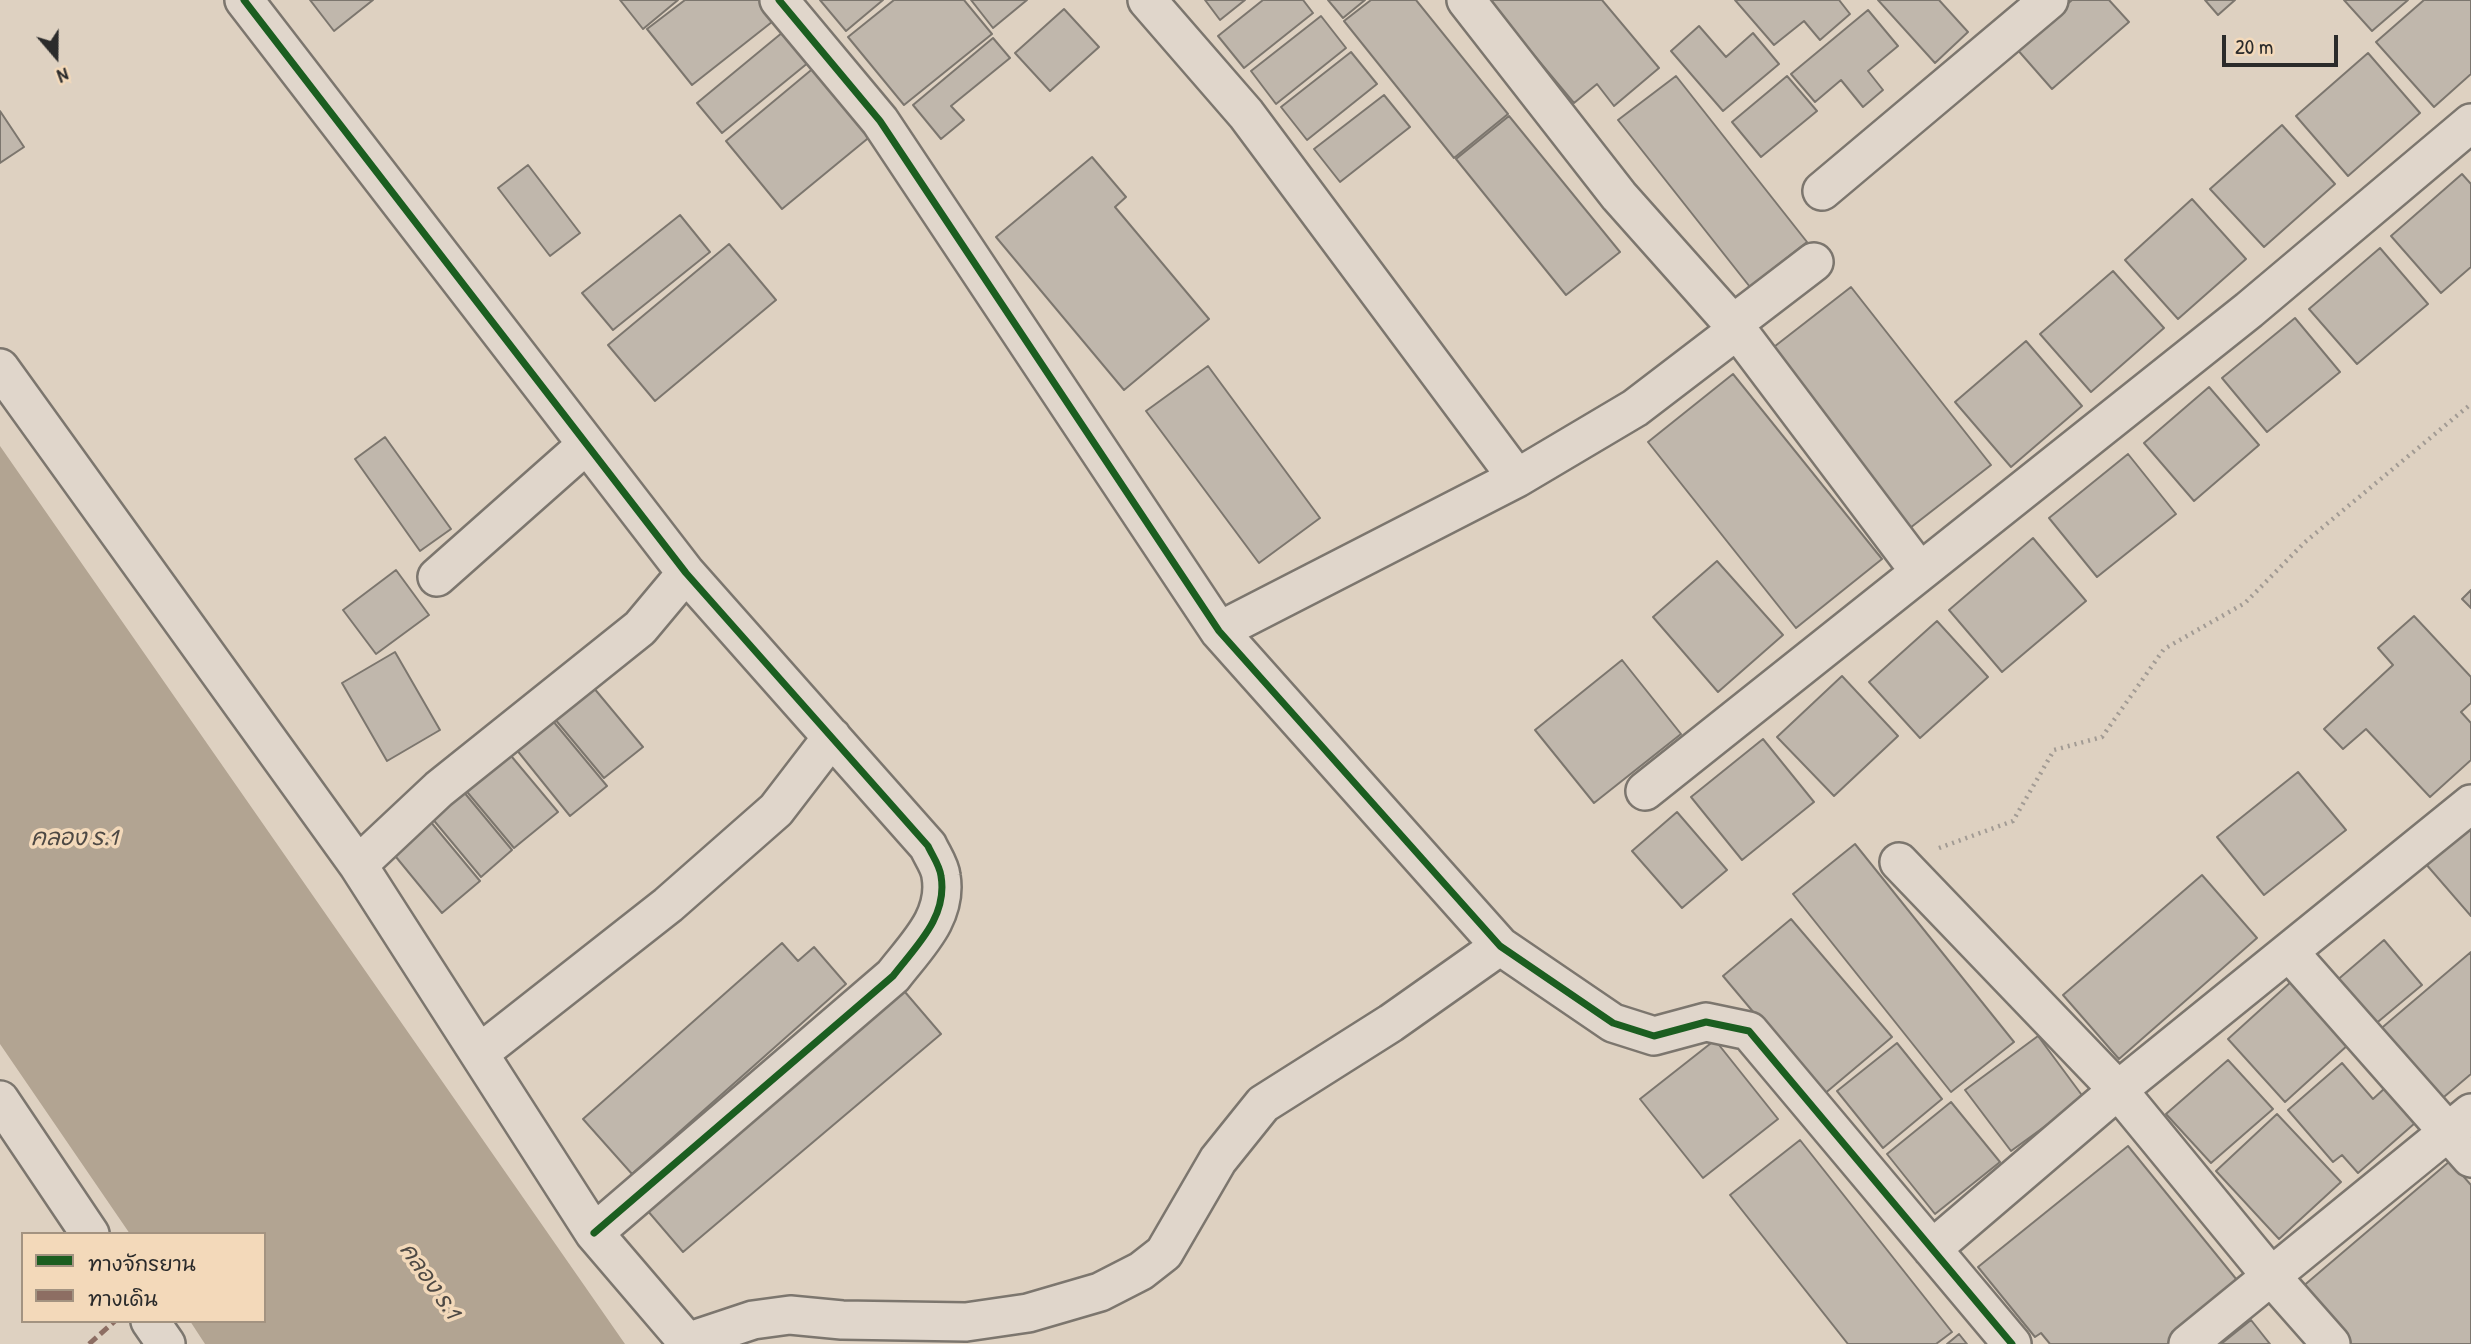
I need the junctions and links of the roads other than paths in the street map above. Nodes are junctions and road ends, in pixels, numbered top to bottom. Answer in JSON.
{"nodes":[{"id":1,"x":244,"y":0,"type":"edge"},
{"id":2,"x":779,"y":0,"type":"edge"},
{"id":3,"x":1147,"y":0,"type":"edge"},
{"id":4,"x":1466,"y":0,"type":"edge"},
{"id":5,"x":2049,"y":0,"type":"edge"},
{"id":6,"x":2471,"y":123,"type":"edge"},
{"id":7,"x":1822,"y":191,"type":"dead end"},
{"id":8,"x":1814,"y":262,"type":"dead end"},
{"id":9,"x":1735,"y":327,"type":"junction"},
{"id":10,"x":0,"y":368,"type":"edge"},
{"id":11,"x":586,"y":445,"type":"junction"},
{"id":12,"x":1517,"y":478,"type":"junction"},
{"id":13,"x":1920,"y":572,"type":"junction"},
{"id":14,"x":686,"y":573,"type":"junction"},
{"id":15,"x":437,"y":577,"type":"dead end"},
{"id":16,"x":1219,"y":631,"type":"junction"},
{"id":17,"x":832,"y":737,"type":"junction"},
{"id":18,"x":1645,"y":791,"type":"dead end"},
{"id":19,"x":2471,"y":804,"type":"edge"},
{"id":20,"x":1899,"y":862,"type":"road end"},
{"id":21,"x":358,"y":865,"type":"junction"},
{"id":22,"x":1500,"y":946,"type":"junction"},
{"id":23,"x":2290,"y":953,"type":"junction"},
{"id":24,"x":481,"y":1052,"type":"junction"},
{"id":25,"x":2119,"y":1090,"type":"junction"},
{"id":26,"x":0,"y":1101,"type":"edge"},
{"id":27,"x":2463,"y":1134,"type":"edge"},
{"id":28,"x":89,"y":1232,"type":"edge"},
{"id":29,"x":594,"y":1233,"type":"junction"},
{"id":30,"x":1932,"y":1249,"type":"junction"},
{"id":31,"x":2270,"y":1276,"type":"junction"},
{"id":32,"x":151,"y":1323,"type":"edge"},
{"id":33,"x":688,"y":1343,"type":"edge"},
{"id":34,"x":166,"y":1344,"type":"edge"},
{"id":35,"x":2012,"y":1344,"type":"edge"},
{"id":36,"x":2188,"y":1344,"type":"edge"},
{"id":37,"x":2332,"y":1344,"type":"edge"}],
"edges":[{"from":1,"to":11,"type":"street"},
{"from":2,"to":16,"type":"street"},
{"from":3,"to":12,"type":"street"},
{"from":4,"to":9,"type":"street"},
{"from":5,"to":7,"type":"street"},
{"from":6,"to":13,"type":"street"},
{"from":8,"to":9,"type":"street"},
{"from":9,"to":12,"type":"street"},
{"from":9,"to":13,"type":"street"},
{"from":10,"to":21,"type":"street"},
{"from":11,"to":14,"type":"street"},
{"from":11,"to":15,"type":"street"},
{"from":12,"to":16,"type":"street"},
{"from":13,"to":18,"type":"street"},
{"from":14,"to":17,"type":"street"},
{"from":14,"to":21,"type":"street"},
{"from":16,"to":22,"type":"street"},
{"from":17,"to":24,"type":"street"},
{"from":17,"to":29,"type":"street"},
{"from":19,"to":23,"type":"street"},
{"from":20,"to":25,"type":"street"},
{"from":21,"to":24,"type":"street"},
{"from":22,"to":30,"type":"street"},
{"from":22,"to":33,"type":"street"},
{"from":23,"to":25,"type":"street"},
{"from":23,"to":27,"type":"street"},
{"from":24,"to":29,"type":"street"},
{"from":25,"to":30,"type":"street"},
{"from":25,"to":31,"type":"street"},
{"from":26,"to":28,"type":"street"},
{"from":27,"to":31,"type":"street"},
{"from":29,"to":33,"type":"street"},
{"from":30,"to":35,"type":"street"},
{"from":31,"to":36,"type":"street"},
{"from":31,"to":37,"type":"street"},
{"from":32,"to":34,"type":"street"}]}
